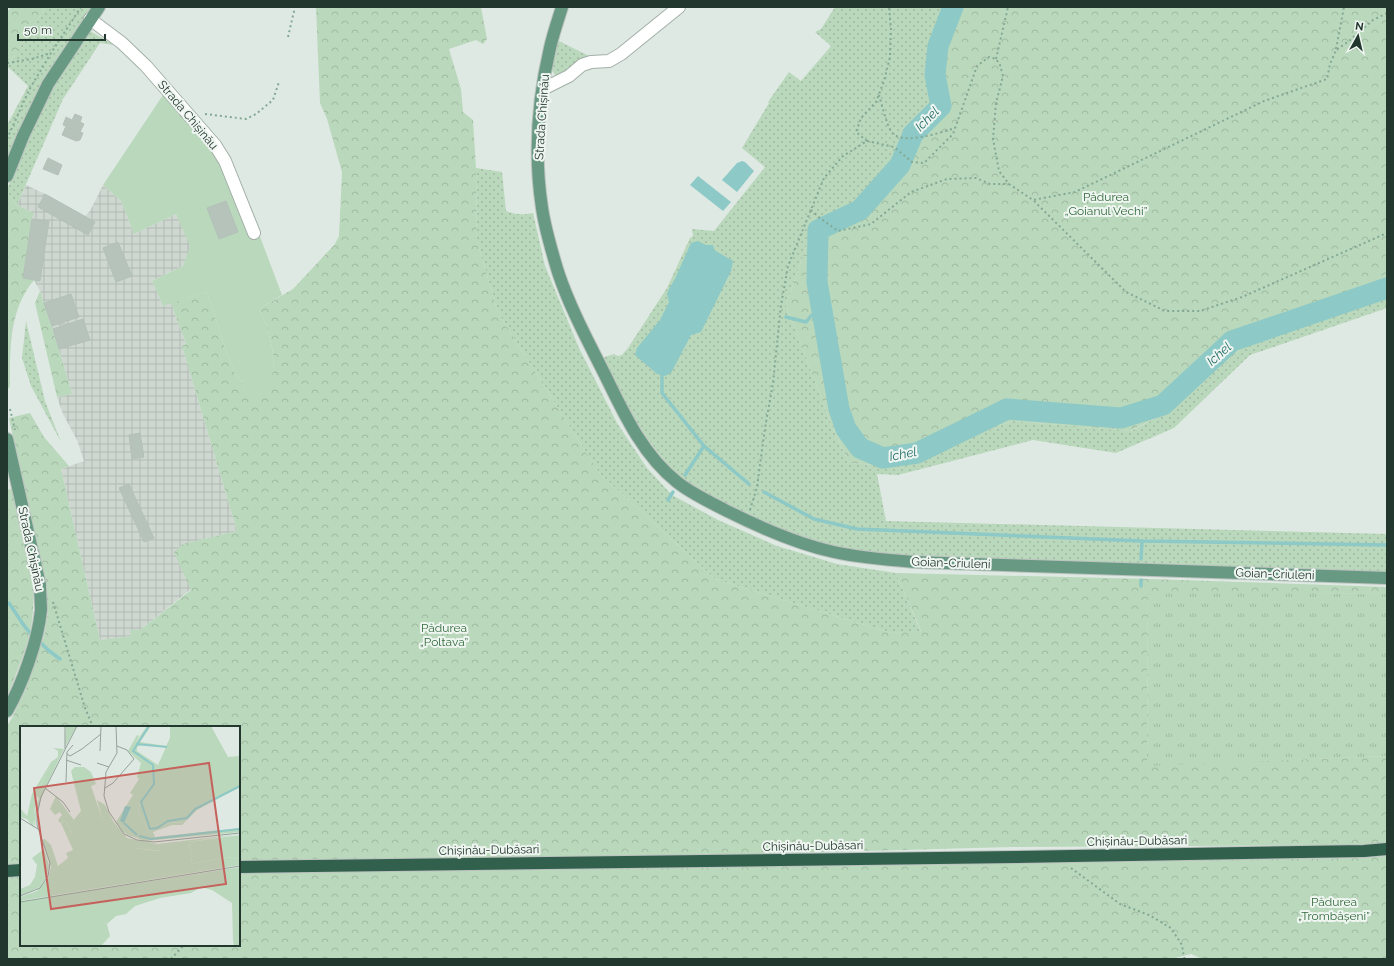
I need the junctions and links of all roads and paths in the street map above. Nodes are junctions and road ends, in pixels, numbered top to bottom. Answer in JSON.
{"nodes":[{"id":1,"x":99,"y":7,"type":"edge"},
{"id":2,"x":295,"y":7,"type":"edge"},
{"id":3,"x":562,"y":7,"type":"edge"},
{"id":4,"x":679,"y":7,"type":"edge"},
{"id":5,"x":889,"y":7,"type":"edge"},
{"id":6,"x":1008,"y":7,"type":"edge"},
{"id":7,"x":1344,"y":7,"type":"edge"},
{"id":8,"x":1387,"y":13,"type":"edge"},
{"id":9,"x":90,"y":19,"type":"junction"},
{"id":10,"x":288,"y":37,"type":"dead end"},
{"id":11,"x":1336,"y":50,"type":"junction"},
{"id":12,"x":51,"y":53,"type":"dead end"},
{"id":13,"x":996,"y":59,"type":"junction"},
{"id":14,"x":7,"y":63,"type":"edge"},
{"id":15,"x":280,"y":82,"type":"dead end"},
{"id":16,"x":543,"y":89,"type":"junction"},
{"id":17,"x":879,"y":94,"type":"junction"},
{"id":18,"x":187,"y":113,"type":"junction"},
{"id":19,"x":956,"y":128,"type":"junction"},
{"id":20,"x":867,"y":141,"type":"junction"},
{"id":21,"x":7,"y":176,"type":"edge"},
{"id":22,"x":1009,"y":184,"type":"junction"},
{"id":23,"x":1033,"y":200,"type":"junction"},
{"id":24,"x":811,"y":210,"type":"junction"},
{"id":25,"x":254,"y":233,"type":"dead end"},
{"id":26,"x":1387,"y":233,"type":"edge"},
{"id":27,"x":598,"y":361,"type":"joint"},
{"id":28,"x":7,"y":439,"type":"edge"},
{"id":29,"x":747,"y":521,"type":"junction"},
{"id":30,"x":1387,"y":578,"type":"edge"},
{"id":31,"x":7,"y":711,"type":"edge"},
{"id":32,"x":1387,"y":849,"type":"edge"},
{"id":33,"x":1055,"y":856,"type":"junction"},
{"id":34,"x":240,"y":867,"type":"edge"},
{"id":35,"x":20,"y":870,"type":"edge"},
{"id":36,"x":7,"y":871,"type":"edge"},
{"id":37,"x":183,"y":946,"type":"edge"},
{"id":38,"x":171,"y":959,"type":"edge"},
{"id":39,"x":1185,"y":959,"type":"edge"}],
"edges":[{"from":1,"to":9,"type":"main road"},
{"from":2,"to":10,"type":"path"},
{"from":3,"to":16,"type":"main road","name":"Strada Chișinău"},
{"from":4,"to":16,"type":"street"},
{"from":5,"to":17,"type":"path"},
{"from":6,"to":13,"type":"path"},
{"from":7,"to":11,"type":"path"},
{"from":8,"to":11,"type":"path"},
{"from":9,"to":18,"type":"street","name":"Strada Chișinău"},
{"from":9,"to":21,"type":"main road"},
{"from":11,"to":23,"type":"path"},
{"from":12,"to":14,"type":"path"},
{"from":13,"to":19,"type":"path"},
{"from":13,"to":22,"type":"path"},
{"from":15,"to":18,"type":"path"},
{"from":16,"to":27,"type":"main road","name":"Strada Chișinău"},
{"from":17,"to":19,"type":"path"},
{"from":17,"to":20,"type":"path"},
{"from":18,"to":25,"type":"street","name":"Strada Chișinău"},
{"from":19,"to":20,"type":"path"},
{"from":20,"to":24,"type":"path"},
{"from":22,"to":23,"type":"path"},
{"from":22,"to":24,"type":"path"},
{"from":23,"to":26,"type":"path"},
{"from":24,"to":29,"type":"path"},
{"from":27,"to":29,"type":"main road","name":"Goian-Criuleni"},
{"from":28,"to":31,"type":"main road","name":"Strada Chișinău"},
{"from":29,"to":30,"type":"main road","name":"Goian-Criuleni"},
{"from":32,"to":33,"type":"highway","name":"Chișinău-Dubăsari"},
{"from":33,"to":34,"type":"highway","name":"Chișinău-Dubăsari"},
{"from":33,"to":39,"type":"path"},
{"from":35,"to":36,"type":"highway"},
{"from":37,"to":38,"type":"path"}]}
